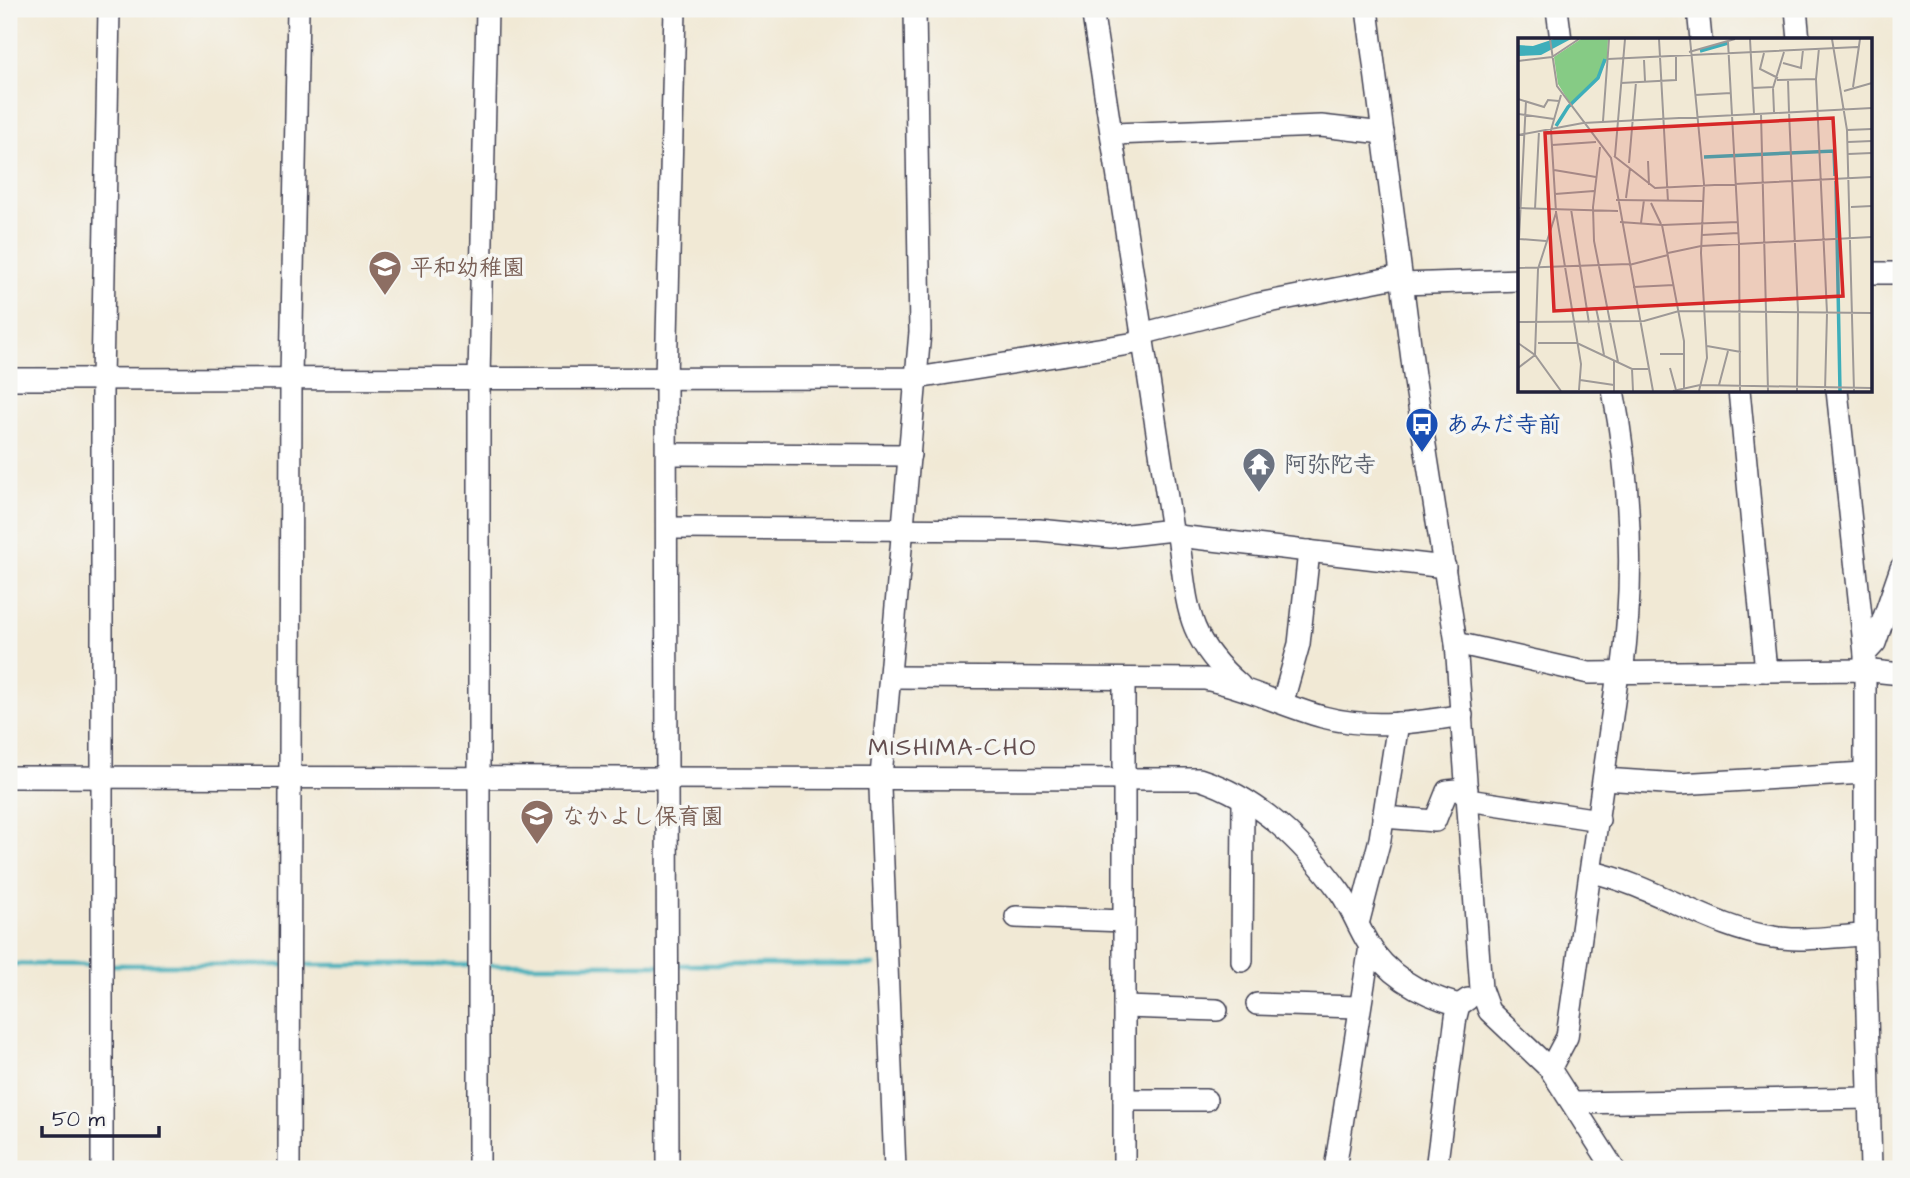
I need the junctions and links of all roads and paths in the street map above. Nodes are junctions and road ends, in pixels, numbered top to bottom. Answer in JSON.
{"nodes":[{"id":1,"x":109,"y":9,"type":"edge"},
{"id":2,"x":298,"y":9,"type":"edge"},
{"id":3,"x":487,"y":9,"type":"edge"},
{"id":4,"x":675,"y":9,"type":"edge"},
{"id":5,"x":915,"y":9,"type":"edge"},
{"id":6,"x":1092,"y":9,"type":"edge"},
{"id":7,"x":1367,"y":9,"type":"edge"},
{"id":8,"x":1557,"y":9,"type":"edge"},
{"id":9,"x":1698,"y":9,"type":"edge"},
{"id":10,"x":1796,"y":9,"type":"edge"},
{"id":11,"x":1562,"y":38,"type":"edge"},
{"id":12,"x":1701,"y":38,"type":"edge"},
{"id":13,"x":1799,"y":38,"type":"edge"},
{"id":14,"x":1383,"y":133,"type":"junction"},
{"id":15,"x":1114,"y":134,"type":"junction"},
{"id":16,"x":1871,"y":273,"type":"edge"},
{"id":17,"x":1901,"y":273,"type":"edge"},
{"id":18,"x":1401,"y":280,"type":"junction"},
{"id":19,"x":1518,"y":280,"type":"edge"},
{"id":20,"x":1141,"y":338,"type":"junction"},
{"id":21,"x":290,"y":378,"type":"junction"},
{"id":22,"x":479,"y":378,"type":"junction"},
{"id":23,"x":917,"y":378,"type":"junction"},
{"id":24,"x":9,"y":379,"type":"edge"},
{"id":25,"x":102,"y":379,"type":"junction"},
{"id":26,"x":666,"y":379,"type":"junction"},
{"id":27,"x":1613,"y":392,"type":"edge"},
{"id":28,"x":1739,"y":392,"type":"edge"},
{"id":29,"x":1837,"y":392,"type":"edge"},
{"id":30,"x":667,"y":453,"type":"junction"},
{"id":31,"x":910,"y":455,"type":"junction"},
{"id":32,"x":667,"y":528,"type":"junction"},
{"id":33,"x":904,"y":529,"type":"junction"},
{"id":34,"x":1175,"y":533,"type":"junction"},
{"id":35,"x":1309,"y":551,"type":"junction"},
{"id":36,"x":1445,"y":567,"type":"junction"},
{"id":37,"x":1901,"y":568,"type":"edge"},
{"id":38,"x":1456,"y":643,"type":"junction"},
{"id":39,"x":1864,"y":662,"type":"junction"},
{"id":40,"x":1766,"y":671,"type":"junction"},
{"id":41,"x":1620,"y":673,"type":"junction"},
{"id":42,"x":1901,"y":674,"type":"edge"},
{"id":43,"x":890,"y":677,"type":"junction"},
{"id":44,"x":1124,"y":680,"type":"junction"},
{"id":45,"x":1241,"y":686,"type":"junction"},
{"id":46,"x":1283,"y":701,"type":"junction"},
{"id":47,"x":1462,"y":715,"type":"junction"},
{"id":48,"x":1398,"y":723,"type":"junction"},
{"id":49,"x":1864,"y":773,"type":"junction"},
{"id":50,"x":9,"y":777,"type":"edge"},
{"id":51,"x":668,"y":777,"type":"junction"},
{"id":52,"x":1124,"y":777,"type":"junction"},
{"id":53,"x":102,"y":778,"type":"junction"},
{"id":54,"x":290,"y":778,"type":"junction"},
{"id":55,"x":480,"y":778,"type":"junction"},
{"id":56,"x":881,"y":778,"type":"junction"},
{"id":57,"x":1604,"y":779,"type":"junction"},
{"id":58,"x":1467,"y":794,"type":"junction"},
{"id":59,"x":1243,"y":799,"type":"junction"},
{"id":60,"x":1383,"y":817,"type":"junction"},
{"id":61,"x":1599,"y":820,"type":"junction"},
{"id":62,"x":1592,"y":873,"type":"junction"},
{"id":63,"x":1016,"y":917,"type":"dead end"},
{"id":64,"x":1124,"y":921,"type":"junction"},
{"id":65,"x":1358,"y":925,"type":"junction"},
{"id":66,"x":1865,"y":935,"type":"junction"},
{"id":67,"x":1370,"y":946,"type":"junction"},
{"id":68,"x":1242,"y":961,"type":"dead end"},
{"id":69,"x":1482,"y":989,"type":"junction"},
{"id":70,"x":1257,"y":1004,"type":"dead end"},
{"id":71,"x":1459,"y":1005,"type":"junction"},
{"id":72,"x":1124,"y":1007,"type":"junction"},
{"id":73,"x":1358,"y":1007,"type":"junction"},
{"id":74,"x":1217,"y":1010,"type":"dead end"},
{"id":75,"x":1550,"y":1069,"type":"junction"},
{"id":76,"x":1869,"y":1098,"type":"junction"},
{"id":77,"x":1124,"y":1100,"type":"junction"},
{"id":78,"x":1206,"y":1100,"type":"dead end"},
{"id":79,"x":1573,"y":1103,"type":"junction"},
{"id":80,"x":102,"y":1169,"type":"edge"},
{"id":81,"x":289,"y":1169,"type":"edge"},
{"id":82,"x":479,"y":1169,"type":"edge"},
{"id":83,"x":668,"y":1169,"type":"edge"},
{"id":84,"x":895,"y":1169,"type":"edge"},
{"id":85,"x":1124,"y":1169,"type":"edge"},
{"id":86,"x":1335,"y":1169,"type":"edge"},
{"id":87,"x":1436,"y":1169,"type":"edge"},
{"id":88,"x":1614,"y":1169,"type":"edge"},
{"id":89,"x":1871,"y":1169,"type":"edge"}],
"edges":[{"from":1,"to":25,"type":"street"},
{"from":2,"to":21,"type":"street"},
{"from":3,"to":22,"type":"street"},
{"from":4,"to":26,"type":"street"},
{"from":5,"to":23,"type":"street"},
{"from":6,"to":15,"type":"street"},
{"from":7,"to":14,"type":"street"},
{"from":8,"to":11,"type":"street"},
{"from":9,"to":12,"type":"street"},
{"from":10,"to":13,"type":"street"},
{"from":14,"to":15,"type":"street"},
{"from":14,"to":18,"type":"street"},
{"from":15,"to":20,"type":"street"},
{"from":16,"to":17,"type":"street"},
{"from":18,"to":19,"type":"street"},
{"from":18,"to":20,"type":"street"},
{"from":18,"to":36,"type":"street"},
{"from":20,"to":23,"type":"street"},
{"from":20,"to":34,"type":"street"},
{"from":21,"to":22,"type":"street"},
{"from":21,"to":25,"type":"street"},
{"from":21,"to":54,"type":"street"},
{"from":22,"to":26,"type":"street"},
{"from":22,"to":55,"type":"street"},
{"from":23,"to":26,"type":"street"},
{"from":23,"to":31,"type":"street"},
{"from":24,"to":25,"type":"street"},
{"from":25,"to":53,"type":"street"},
{"from":26,"to":30,"type":"street"},
{"from":27,"to":41,"type":"street"},
{"from":28,"to":40,"type":"street"},
{"from":29,"to":39,"type":"street"},
{"from":30,"to":31,"type":"street"},
{"from":30,"to":32,"type":"street"},
{"from":31,"to":33,"type":"street"},
{"from":32,"to":33,"type":"street"},
{"from":32,"to":51,"type":"street"},
{"from":33,"to":34,"type":"street"},
{"from":33,"to":43,"type":"street"},
{"from":34,"to":35,"type":"street"},
{"from":34,"to":45,"type":"street"},
{"from":35,"to":36,"type":"street"},
{"from":35,"to":46,"type":"street"},
{"from":36,"to":38,"type":"street"},
{"from":37,"to":39,"type":"street"},
{"from":38,"to":41,"type":"street"},
{"from":38,"to":47,"type":"street"},
{"from":39,"to":40,"type":"street"},
{"from":39,"to":42,"type":"street"},
{"from":39,"to":49,"type":"street"},
{"from":40,"to":41,"type":"street"},
{"from":41,"to":57,"type":"street"},
{"from":43,"to":44,"type":"street"},
{"from":43,"to":56,"type":"street"},
{"from":44,"to":45,"type":"street"},
{"from":44,"to":52,"type":"street"},
{"from":45,"to":46,"type":"street"},
{"from":46,"to":48,"type":"street"},
{"from":47,"to":48,"type":"street"},
{"from":47,"to":58,"type":"street"},
{"from":48,"to":60,"type":"street"},
{"from":49,"to":57,"type":"street"},
{"from":49,"to":66,"type":"street"},
{"from":50,"to":53,"type":"street"},
{"from":51,"to":55,"type":"street"},
{"from":51,"to":56,"type":"street"},
{"from":51,"to":83,"type":"street"},
{"from":52,"to":56,"type":"street"},
{"from":52,"to":59,"type":"street"},
{"from":52,"to":64,"type":"street"},
{"from":53,"to":54,"type":"street"},
{"from":53,"to":80,"type":"street"},
{"from":54,"to":55,"type":"street"},
{"from":54,"to":81,"type":"street"},
{"from":55,"to":82,"type":"street"},
{"from":56,"to":84,"type":"street"},
{"from":57,"to":61,"type":"street"},
{"from":58,"to":60,"type":"street"},
{"from":58,"to":61,"type":"street"},
{"from":58,"to":69,"type":"street"},
{"from":59,"to":65,"type":"street"},
{"from":59,"to":68,"type":"street"},
{"from":60,"to":65,"type":"street"},
{"from":61,"to":62,"type":"street"},
{"from":62,"to":66,"type":"street"},
{"from":62,"to":75,"type":"street"},
{"from":63,"to":64,"type":"street"},
{"from":64,"to":72,"type":"street"},
{"from":65,"to":67,"type":"street"},
{"from":66,"to":76,"type":"street"},
{"from":67,"to":71,"type":"street"},
{"from":67,"to":73,"type":"street"},
{"from":69,"to":71,"type":"street"},
{"from":69,"to":75,"type":"street"},
{"from":70,"to":73,"type":"street"},
{"from":71,"to":87,"type":"street"},
{"from":72,"to":74,"type":"street"},
{"from":72,"to":77,"type":"street"},
{"from":73,"to":86,"type":"street"},
{"from":75,"to":79,"type":"street"},
{"from":76,"to":79,"type":"street"},
{"from":76,"to":89,"type":"street"},
{"from":77,"to":78,"type":"street"},
{"from":77,"to":85,"type":"street"},
{"from":79,"to":88,"type":"street"}]}
